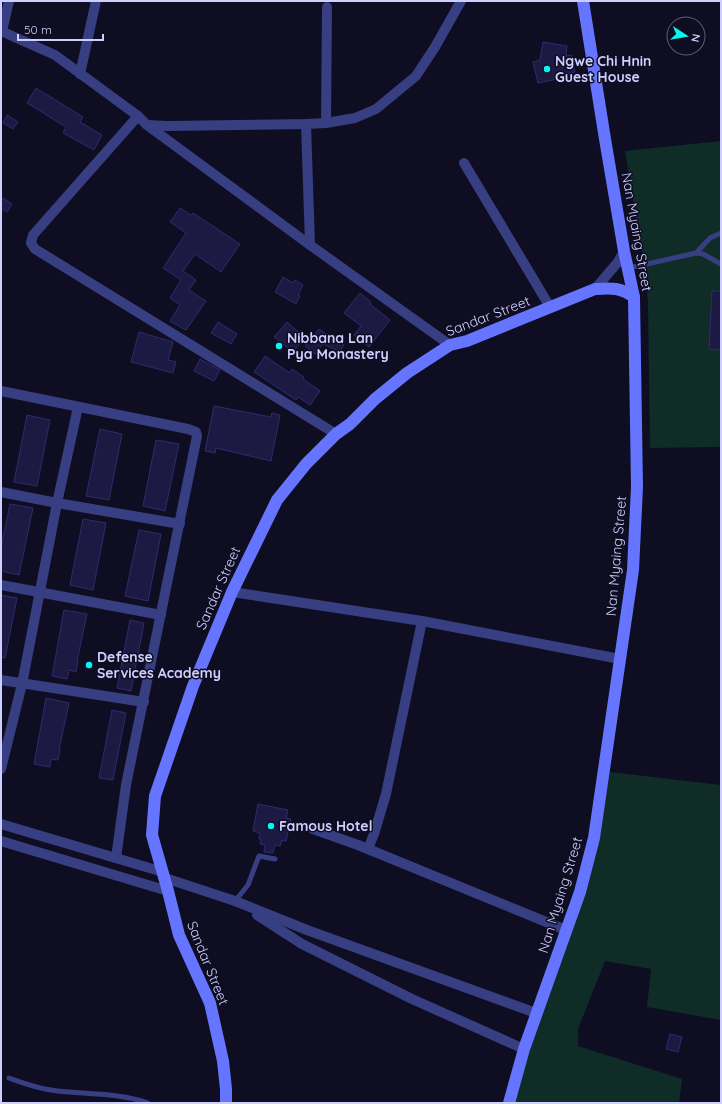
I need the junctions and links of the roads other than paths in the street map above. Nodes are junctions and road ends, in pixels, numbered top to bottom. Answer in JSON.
{"nodes":[{"id":1,"x":9,"y":1,"type":"edge"},
{"id":2,"x":96,"y":1,"type":"edge"},
{"id":3,"x":461,"y":1,"type":"edge"},
{"id":4,"x":583,"y":1,"type":"edge"},
{"id":5,"x":327,"y":6,"type":"dead end"},
{"id":6,"x":1,"y":32,"type":"edge"},
{"id":7,"x":80,"y":74,"type":"junction"},
{"id":8,"x":138,"y":116,"type":"junction"},
{"id":9,"x":326,"y":123,"type":"junction"},
{"id":10,"x":306,"y":124,"type":"junction"},
{"id":11,"x":147,"y":125,"type":"junction"},
{"id":12,"x":464,"y":163,"type":"dead end"},
{"id":13,"x":721,"y":232,"type":"edge"},
{"id":14,"x":310,"y":245,"type":"junction"},
{"id":15,"x":624,"y":251,"type":"junction"},
{"id":16,"x":696,"y":253,"type":"junction"},
{"id":17,"x":721,"y":264,"type":"edge"},
{"id":18,"x":628,"y":268,"type":"junction"},
{"id":19,"x":595,"y":289,"type":"junction"},
{"id":20,"x":634,"y":297,"type":"junction"},
{"id":21,"x":550,"y":308,"type":"junction"},
{"id":22,"x":450,"y":345,"type":"junction"},
{"id":23,"x":1,"y":391,"type":"edge"},
{"id":24,"x":78,"y":407,"type":"junction"},
{"id":25,"x":336,"y":434,"type":"junction"},
{"id":26,"x":1,"y":492,"type":"edge"},
{"id":27,"x":57,"y":504,"type":"junction"},
{"id":28,"x":180,"y":524,"type":"junction"},
{"id":29,"x":1,"y":585,"type":"edge"},
{"id":30,"x":41,"y":592,"type":"junction"},
{"id":31,"x":232,"y":592,"type":"junction"},
{"id":32,"x":161,"y":615,"type":"junction"},
{"id":33,"x":422,"y":621,"type":"junction"},
{"id":34,"x":620,"y":659,"type":"junction"},
{"id":35,"x":1,"y":680,"type":"edge"},
{"id":36,"x":22,"y":684,"type":"junction"},
{"id":37,"x":144,"y":702,"type":"junction"},
{"id":38,"x":1,"y":769,"type":"edge"},
{"id":39,"x":1,"y":824,"type":"edge"},
{"id":40,"x":313,"y":829,"type":"dead end"},
{"id":41,"x":1,"y":841,"type":"edge"},
{"id":42,"x":368,"y":849,"type":"junction"},
{"id":43,"x":116,"y":858,"type":"junction"},
{"id":44,"x":275,"y":859,"type":"dead end"},
{"id":45,"x":164,"y":875,"type":"junction"},
{"id":46,"x":168,"y":891,"type":"junction"},
{"id":47,"x":235,"y":901,"type":"junction"},
{"id":48,"x":566,"y":930,"type":"junction"},
{"id":49,"x":536,"y":1013,"type":"junction"},
{"id":50,"x":524,"y":1048,"type":"junction"},
{"id":51,"x":9,"y":1078,"type":"dead end"},
{"id":52,"x":148,"y":1103,"type":"edge"},
{"id":53,"x":226,"y":1103,"type":"edge"},
{"id":54,"x":509,"y":1103,"type":"edge"}],
"edges":[{"from":1,"to":6,"type":"street"},
{"from":2,"to":7,"type":"street"},
{"from":3,"to":9,"type":"street"},
{"from":4,"to":15,"type":"street","name":"Nan Myaing Street"},
{"from":5,"to":9,"type":"street"},
{"from":6,"to":7,"type":"street"},
{"from":7,"to":8,"type":"street"},
{"from":8,"to":11,"type":"street"},
{"from":8,"to":25,"type":"street"},
{"from":9,"to":10,"type":"street"},
{"from":10,"to":11,"type":"street"},
{"from":10,"to":14,"type":"street"},
{"from":11,"to":14,"type":"street"},
{"from":12,"to":21,"type":"street"},
{"from":13,"to":16,"type":"lane"},
{"from":14,"to":22,"type":"street"},
{"from":15,"to":18,"type":"street","name":"Nan Myaing Street"},
{"from":15,"to":19,"type":"street"},
{"from":16,"to":17,"type":"lane"},
{"from":16,"to":18,"type":"lane"},
{"from":18,"to":20,"type":"street","name":"Nan Myaing Street"},
{"from":19,"to":20,"type":"street","name":"Sandar Street"},
{"from":19,"to":21,"type":"street","name":"Sandar Street"},
{"from":20,"to":34,"type":"street","name":"Nan Myaing Street"},
{"from":21,"to":22,"type":"street","name":"Sandar Street"},
{"from":22,"to":25,"type":"street","name":"Sandar Street"},
{"from":23,"to":24,"type":"street"},
{"from":24,"to":27,"type":"street"},
{"from":24,"to":28,"type":"street"},
{"from":25,"to":31,"type":"street","name":"Sandar Street"},
{"from":26,"to":27,"type":"street"},
{"from":27,"to":28,"type":"street"},
{"from":27,"to":30,"type":"street"},
{"from":28,"to":32,"type":"street"},
{"from":29,"to":30,"type":"street"},
{"from":30,"to":32,"type":"street"},
{"from":30,"to":36,"type":"street"},
{"from":31,"to":33,"type":"street"},
{"from":31,"to":45,"type":"street","name":"Sandar Street"},
{"from":32,"to":37,"type":"street"},
{"from":33,"to":34,"type":"street"},
{"from":33,"to":42,"type":"street"},
{"from":34,"to":48,"type":"street","name":"Nan Myaing Street"},
{"from":35,"to":36,"type":"street"},
{"from":36,"to":37,"type":"street"},
{"from":36,"to":38,"type":"street"},
{"from":37,"to":43,"type":"street"},
{"from":39,"to":43,"type":"street"},
{"from":40,"to":42,"type":"street"},
{"from":41,"to":46,"type":"street"},
{"from":42,"to":48,"type":"street"},
{"from":43,"to":45,"type":"street"},
{"from":44,"to":47,"type":"lane"},
{"from":45,"to":46,"type":"street","name":"Sandar Street"},
{"from":45,"to":47,"type":"street"},
{"from":46,"to":53,"type":"street","name":"Sandar Street"},
{"from":47,"to":49,"type":"street"},
{"from":47,"to":50,"type":"street"},
{"from":48,"to":49,"type":"street","name":"Nan Myaing Street"},
{"from":49,"to":50,"type":"street","name":"Nan Myaing Street"},
{"from":50,"to":54,"type":"street","name":"Nan Myaing Street"},
{"from":51,"to":52,"type":"lane"}]}
